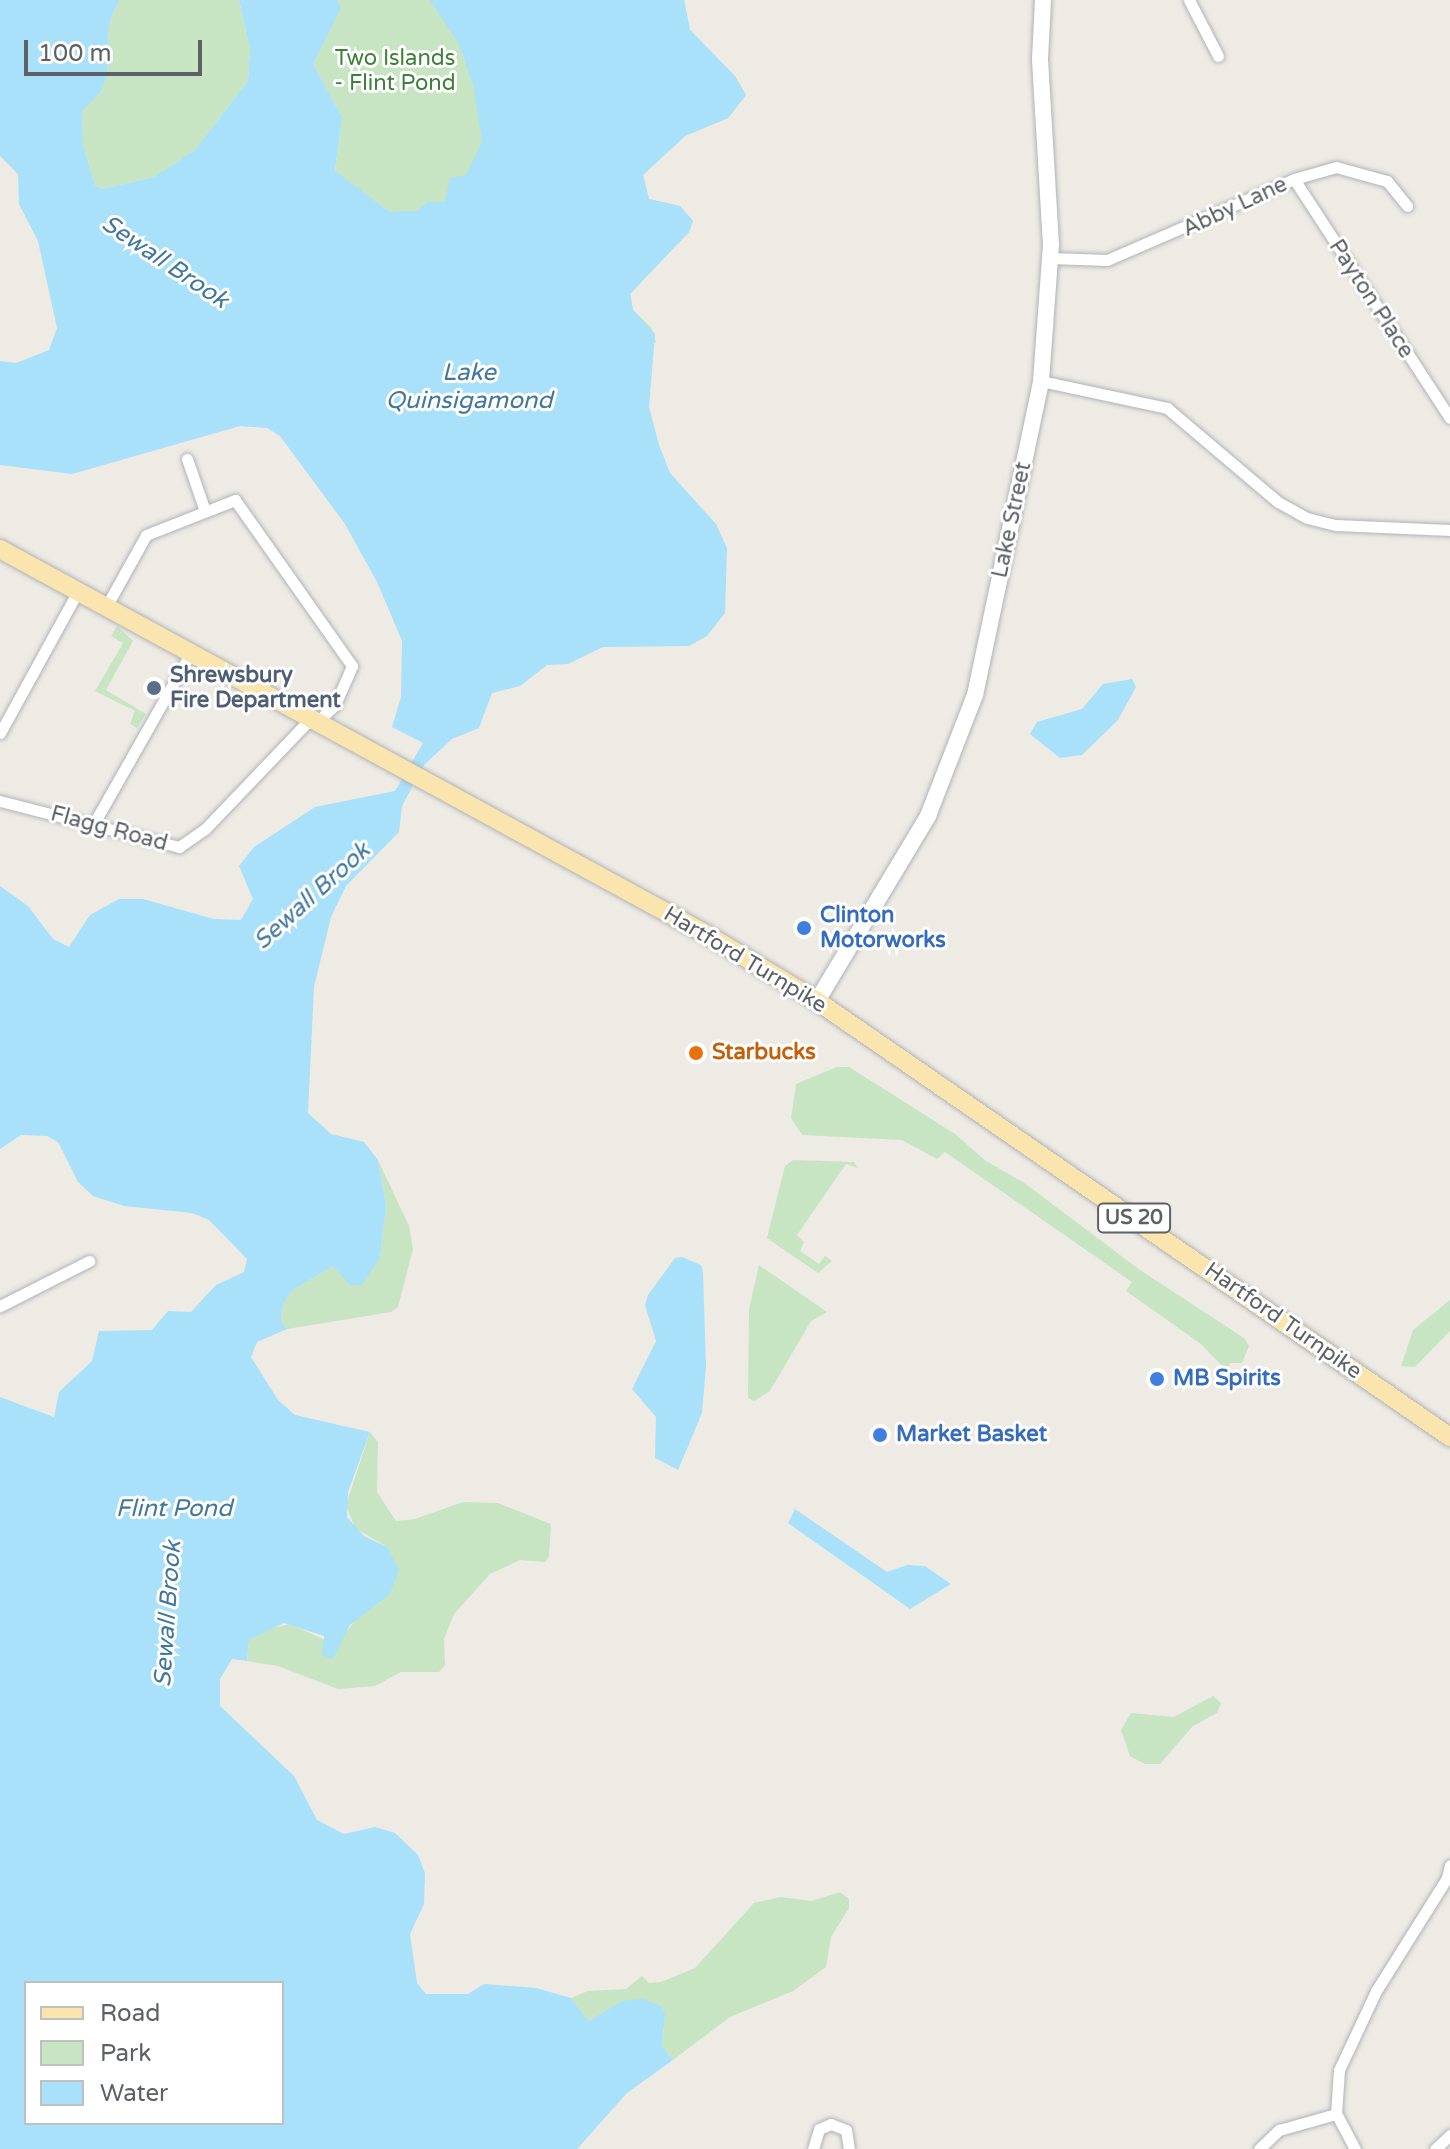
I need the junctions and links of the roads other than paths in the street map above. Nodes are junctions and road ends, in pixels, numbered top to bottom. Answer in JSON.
{"nodes":[{"id":1,"x":1043,"y":0,"type":"edge"},
{"id":2,"x":1189,"y":0,"type":"edge"},
{"id":3,"x":1218,"y":56,"type":"dead end"},
{"id":4,"x":1294,"y":179,"type":"junction"},
{"id":5,"x":1407,"y":206,"type":"dead end"},
{"id":6,"x":1050,"y":258,"type":"junction"},
{"id":7,"x":1041,"y":381,"type":"junction"},
{"id":8,"x":1450,"y":418,"type":"edge"},
{"id":9,"x":187,"y":459,"type":"dead end"},
{"id":10,"x":205,"y":511,"type":"junction"},
{"id":11,"x":1450,"y":530,"type":"edge"},
{"id":12,"x":0,"y":549,"type":"edge"},
{"id":13,"x":77,"y":593,"type":"junction"},
{"id":14,"x":106,"y":607,"type":"junction"},
{"id":15,"x":190,"y":654,"type":"junction"},
{"id":16,"x":313,"y":720,"type":"junction"},
{"id":17,"x":0,"y":733,"type":"edge"},
{"id":18,"x":0,"y":801,"type":"edge"},
{"id":19,"x":93,"y":825,"type":"junction"},
{"id":20,"x":817,"y":1001,"type":"junction"},
{"id":21,"x":89,"y":1261,"type":"dead end"},
{"id":22,"x":0,"y":1306,"type":"edge"},
{"id":23,"x":1450,"y":1437,"type":"edge"},
{"id":24,"x":1450,"y":1865,"type":"edge"},
{"id":25,"x":1449,"y":1881,"type":"edge"},
{"id":26,"x":1336,"y":2114,"type":"junction"},
{"id":27,"x":1450,"y":2135,"type":"edge"},
{"id":28,"x":813,"y":2149,"type":"edge"},
{"id":29,"x":849,"y":2149,"type":"edge"},
{"id":30,"x":1259,"y":2149,"type":"edge"},
{"id":31,"x":1355,"y":2149,"type":"edge"},
{"id":32,"x":1435,"y":2149,"type":"edge"}],
"edges":[{"from":1,"to":6,"type":"main road","name":"Lake Street"},
{"from":2,"to":3,"type":"street"},
{"from":4,"to":5,"type":"street","name":"Abby Lane"},
{"from":4,"to":6,"type":"street","name":"Abby Lane"},
{"from":4,"to":8,"type":"street","name":"Payton Place"},
{"from":6,"to":7,"type":"main road","name":"Lake Street"},
{"from":7,"to":11,"type":"street"},
{"from":7,"to":20,"type":"main road","name":"Lake Street"},
{"from":9,"to":10,"type":"street"},
{"from":10,"to":14,"type":"street"},
{"from":10,"to":16,"type":"street"},
{"from":12,"to":13,"type":"main road","name":"Hartford Turnpike","number":"US 20"},
{"from":13,"to":14,"type":"main road","name":"Hartford Turnpike","number":"US 20"},
{"from":13,"to":17,"type":"street"},
{"from":14,"to":15,"type":"main road","name":"Hartford Turnpike","number":"US 20"},
{"from":15,"to":16,"type":"main road","name":"Hartford Turnpike","number":"US 20"},
{"from":15,"to":19,"type":"street"},
{"from":16,"to":19,"type":"street","name":"Flagg Road"},
{"from":16,"to":20,"type":"main road","name":"Hartford Turnpike","number":"US 20"},
{"from":18,"to":19,"type":"street","name":"Flagg Road"},
{"from":20,"to":23,"type":"main road","name":"Hartford Turnpike","number":"US 20"},
{"from":21,"to":22,"type":"street"},
{"from":24,"to":25,"type":"street"},
{"from":25,"to":26,"type":"street"},
{"from":26,"to":30,"type":"street"},
{"from":26,"to":31,"type":"street"},
{"from":27,"to":32,"type":"street"},
{"from":28,"to":29,"type":"street"}]}
